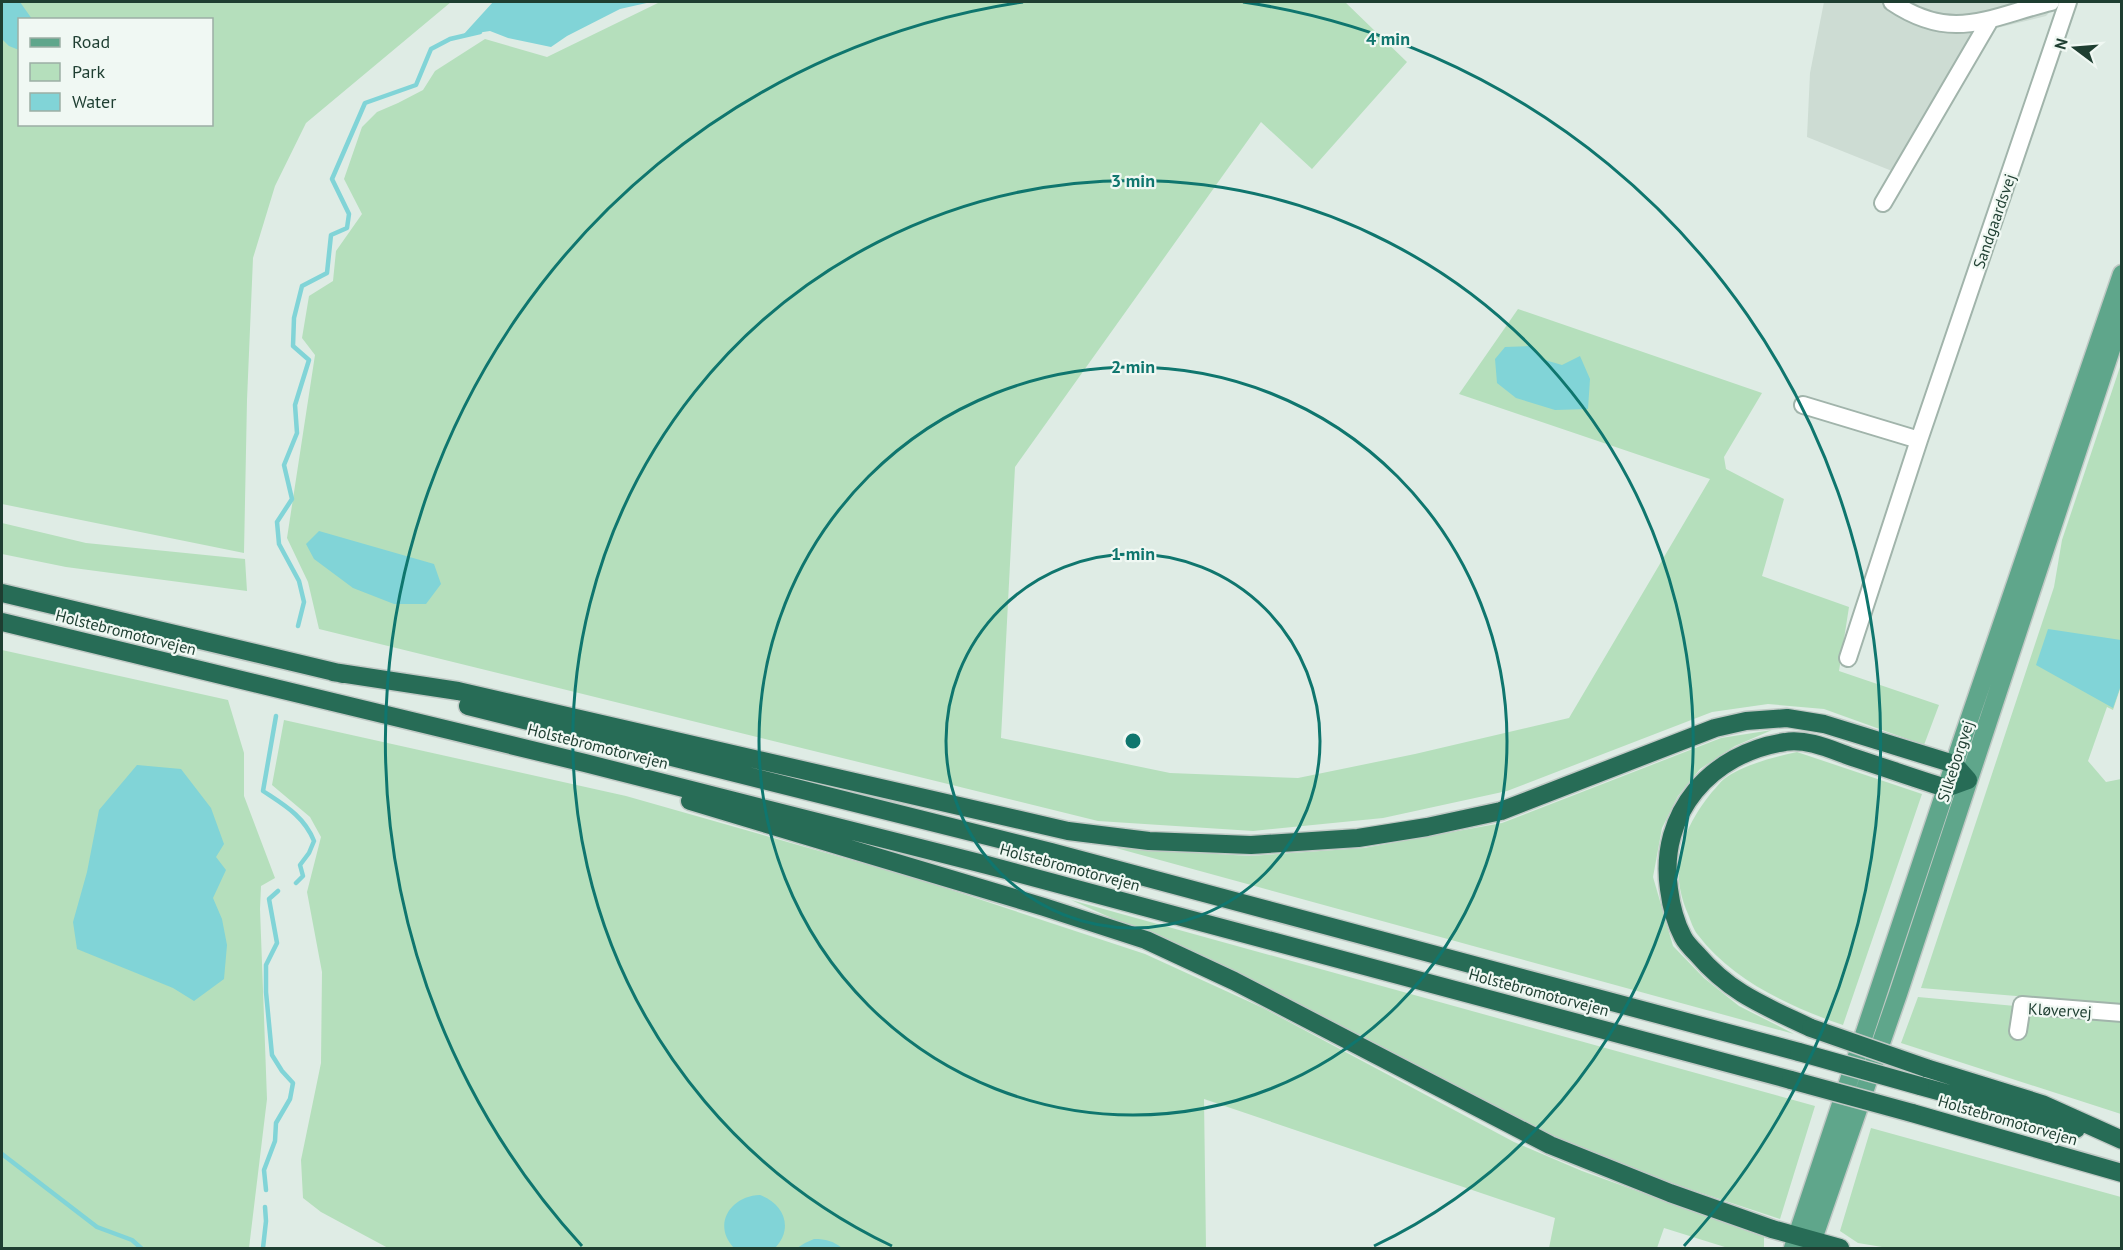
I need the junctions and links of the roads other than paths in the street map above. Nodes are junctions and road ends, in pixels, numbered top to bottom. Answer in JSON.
{"nodes":[{"id":1,"x":1892,"y":2,"type":"edge"},
{"id":2,"x":2051,"y":2,"type":"edge"},
{"id":3,"x":2068,"y":2,"type":"edge"},
{"id":4,"x":1990,"y":20,"type":"junction"},
{"id":5,"x":1883,"y":203,"type":"dead end"},
{"id":6,"x":2121,"y":274,"type":"edge"},
{"id":7,"x":2121,"y":316,"type":"edge"},
{"id":8,"x":1803,"y":405,"type":"dead end"},
{"id":9,"x":1919,"y":440,"type":"junction"},
{"id":10,"x":2,"y":593,"type":"edge"},
{"id":11,"x":2,"y":622,"type":"edge"},
{"id":12,"x":1848,"y":658,"type":"dead end"},
{"id":13,"x":333,"y":672,"type":"junction"},
{"id":14,"x":585,"y":763,"type":"junction"},
{"id":15,"x":1954,"y":764,"type":"junction"},
{"id":16,"x":1968,"y":780,"type":"junction"},
{"id":17,"x":1946,"y":788,"type":"junction"},
{"id":18,"x":2121,"y":1013,"type":"edge"},
{"id":19,"x":2018,"y":1031,"type":"dead end"},
{"id":20,"x":2121,"y":1141,"type":"edge"},
{"id":21,"x":2121,"y":1173,"type":"edge"},
{"id":22,"x":1803,"y":1243,"type":"edge"},
{"id":23,"x":1840,"y":1248,"type":"edge"}],
"edges":[{"from":1,"to":4,"type":"street"},
{"from":2,"to":4,"type":"street"},
{"from":3,"to":9,"type":"street","name":"Sandgaardsvej"},
{"from":4,"to":5,"type":"street"},
{"from":6,"to":15,"type":"main road","name":"Silkeborgvej"},
{"from":7,"to":16,"type":"main road","name":"Silkeborgvej"},
{"from":8,"to":9,"type":"street"},
{"from":9,"to":12,"type":"street","name":"Sandgaardsvej"},
{"from":10,"to":13,"type":"highway","name":"Holstebromotorvejen"},
{"from":11,"to":14,"type":"highway","name":"Holstebromotorvejen"},
{"from":13,"to":15,"type":"highway"},
{"from":13,"to":20,"type":"highway","name":"Holstebromotorvejen","bridge":true},
{"from":14,"to":21,"type":"highway","name":"Holstebromotorvejen","bridge":true},
{"from":14,"to":22,"type":"highway"},
{"from":15,"to":16,"type":"highway"},
{"from":15,"to":17,"type":"main road","name":"Silkeborgvej"},
{"from":16,"to":17,"type":"highway"},
{"from":16,"to":22,"type":"main road","name":"Silkeborgvej"},
{"from":17,"to":20,"type":"highway","bridge":true},
{"from":17,"to":22,"type":"main road","name":"Silkeborgvej"},
{"from":18,"to":19,"type":"street","name":"Kløvervej"},
{"from":22,"to":23,"type":"highway"}]}
